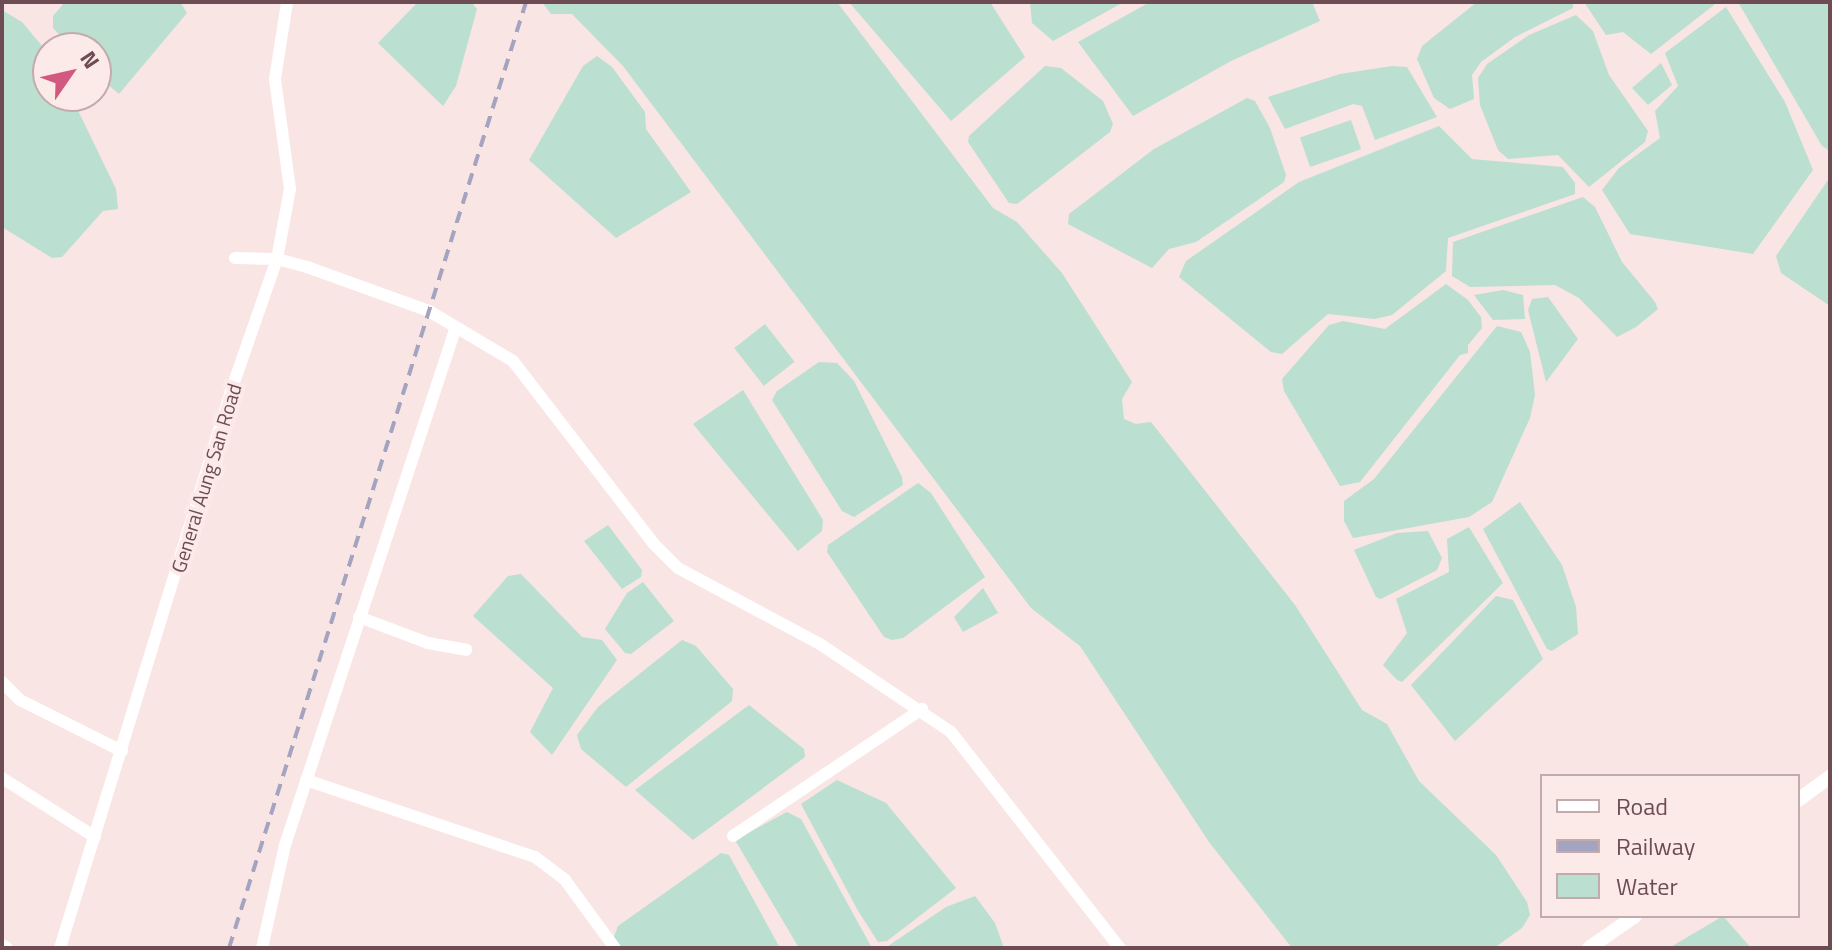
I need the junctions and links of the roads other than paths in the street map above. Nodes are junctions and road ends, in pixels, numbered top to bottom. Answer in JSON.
{"nodes":[{"id":1,"x":287,"y":2,"type":"edge"},
{"id":2,"x":235,"y":258,"type":"dead end"},
{"id":3,"x":277,"y":259,"type":"junction"},
{"id":4,"x":456,"y":327,"type":"junction"},
{"id":5,"x":359,"y":617,"type":"junction"},
{"id":6,"x":466,"y":650,"type":"dead end"},
{"id":7,"x":2,"y":682,"type":"edge"},
{"id":8,"x":922,"y":709,"type":"junction"},
{"id":9,"x":122,"y":751,"type":"junction"},
{"id":10,"x":1830,"y":777,"type":"edge"},
{"id":11,"x":2,"y":778,"type":"edge"},
{"id":12,"x":306,"y":780,"type":"junction"},
{"id":13,"x":1800,"y":799,"type":"edge"},
{"id":14,"x":733,"y":836,"type":"dead end"},
{"id":15,"x":95,"y":837,"type":"junction"},
{"id":16,"x":1632,"y":918,"type":"edge"},
{"id":17,"x":60,"y":948,"type":"edge"},
{"id":18,"x":262,"y":948,"type":"edge"},
{"id":19,"x":615,"y":948,"type":"edge"},
{"id":20,"x":1120,"y":948,"type":"edge"},
{"id":21,"x":1589,"y":948,"type":"edge"}],
"edges":[{"from":1,"to":3,"type":"street","name":"General Aung San Road"},
{"from":2,"to":3,"type":"street"},
{"from":3,"to":4,"type":"street"},
{"from":3,"to":9,"type":"street","name":"General Aung San Road"},
{"from":4,"to":5,"type":"street"},
{"from":4,"to":8,"type":"street"},
{"from":5,"to":6,"type":"street"},
{"from":5,"to":12,"type":"street"},
{"from":7,"to":9,"type":"street"},
{"from":8,"to":14,"type":"street"},
{"from":8,"to":20,"type":"street"},
{"from":9,"to":15,"type":"street","name":"General Aung San Road"},
{"from":10,"to":13,"type":"street"},
{"from":11,"to":15,"type":"street"},
{"from":12,"to":18,"type":"street"},
{"from":12,"to":19,"type":"street"},
{"from":15,"to":17,"type":"street","name":"General Aung San Road"},
{"from":16,"to":21,"type":"street"}]}
